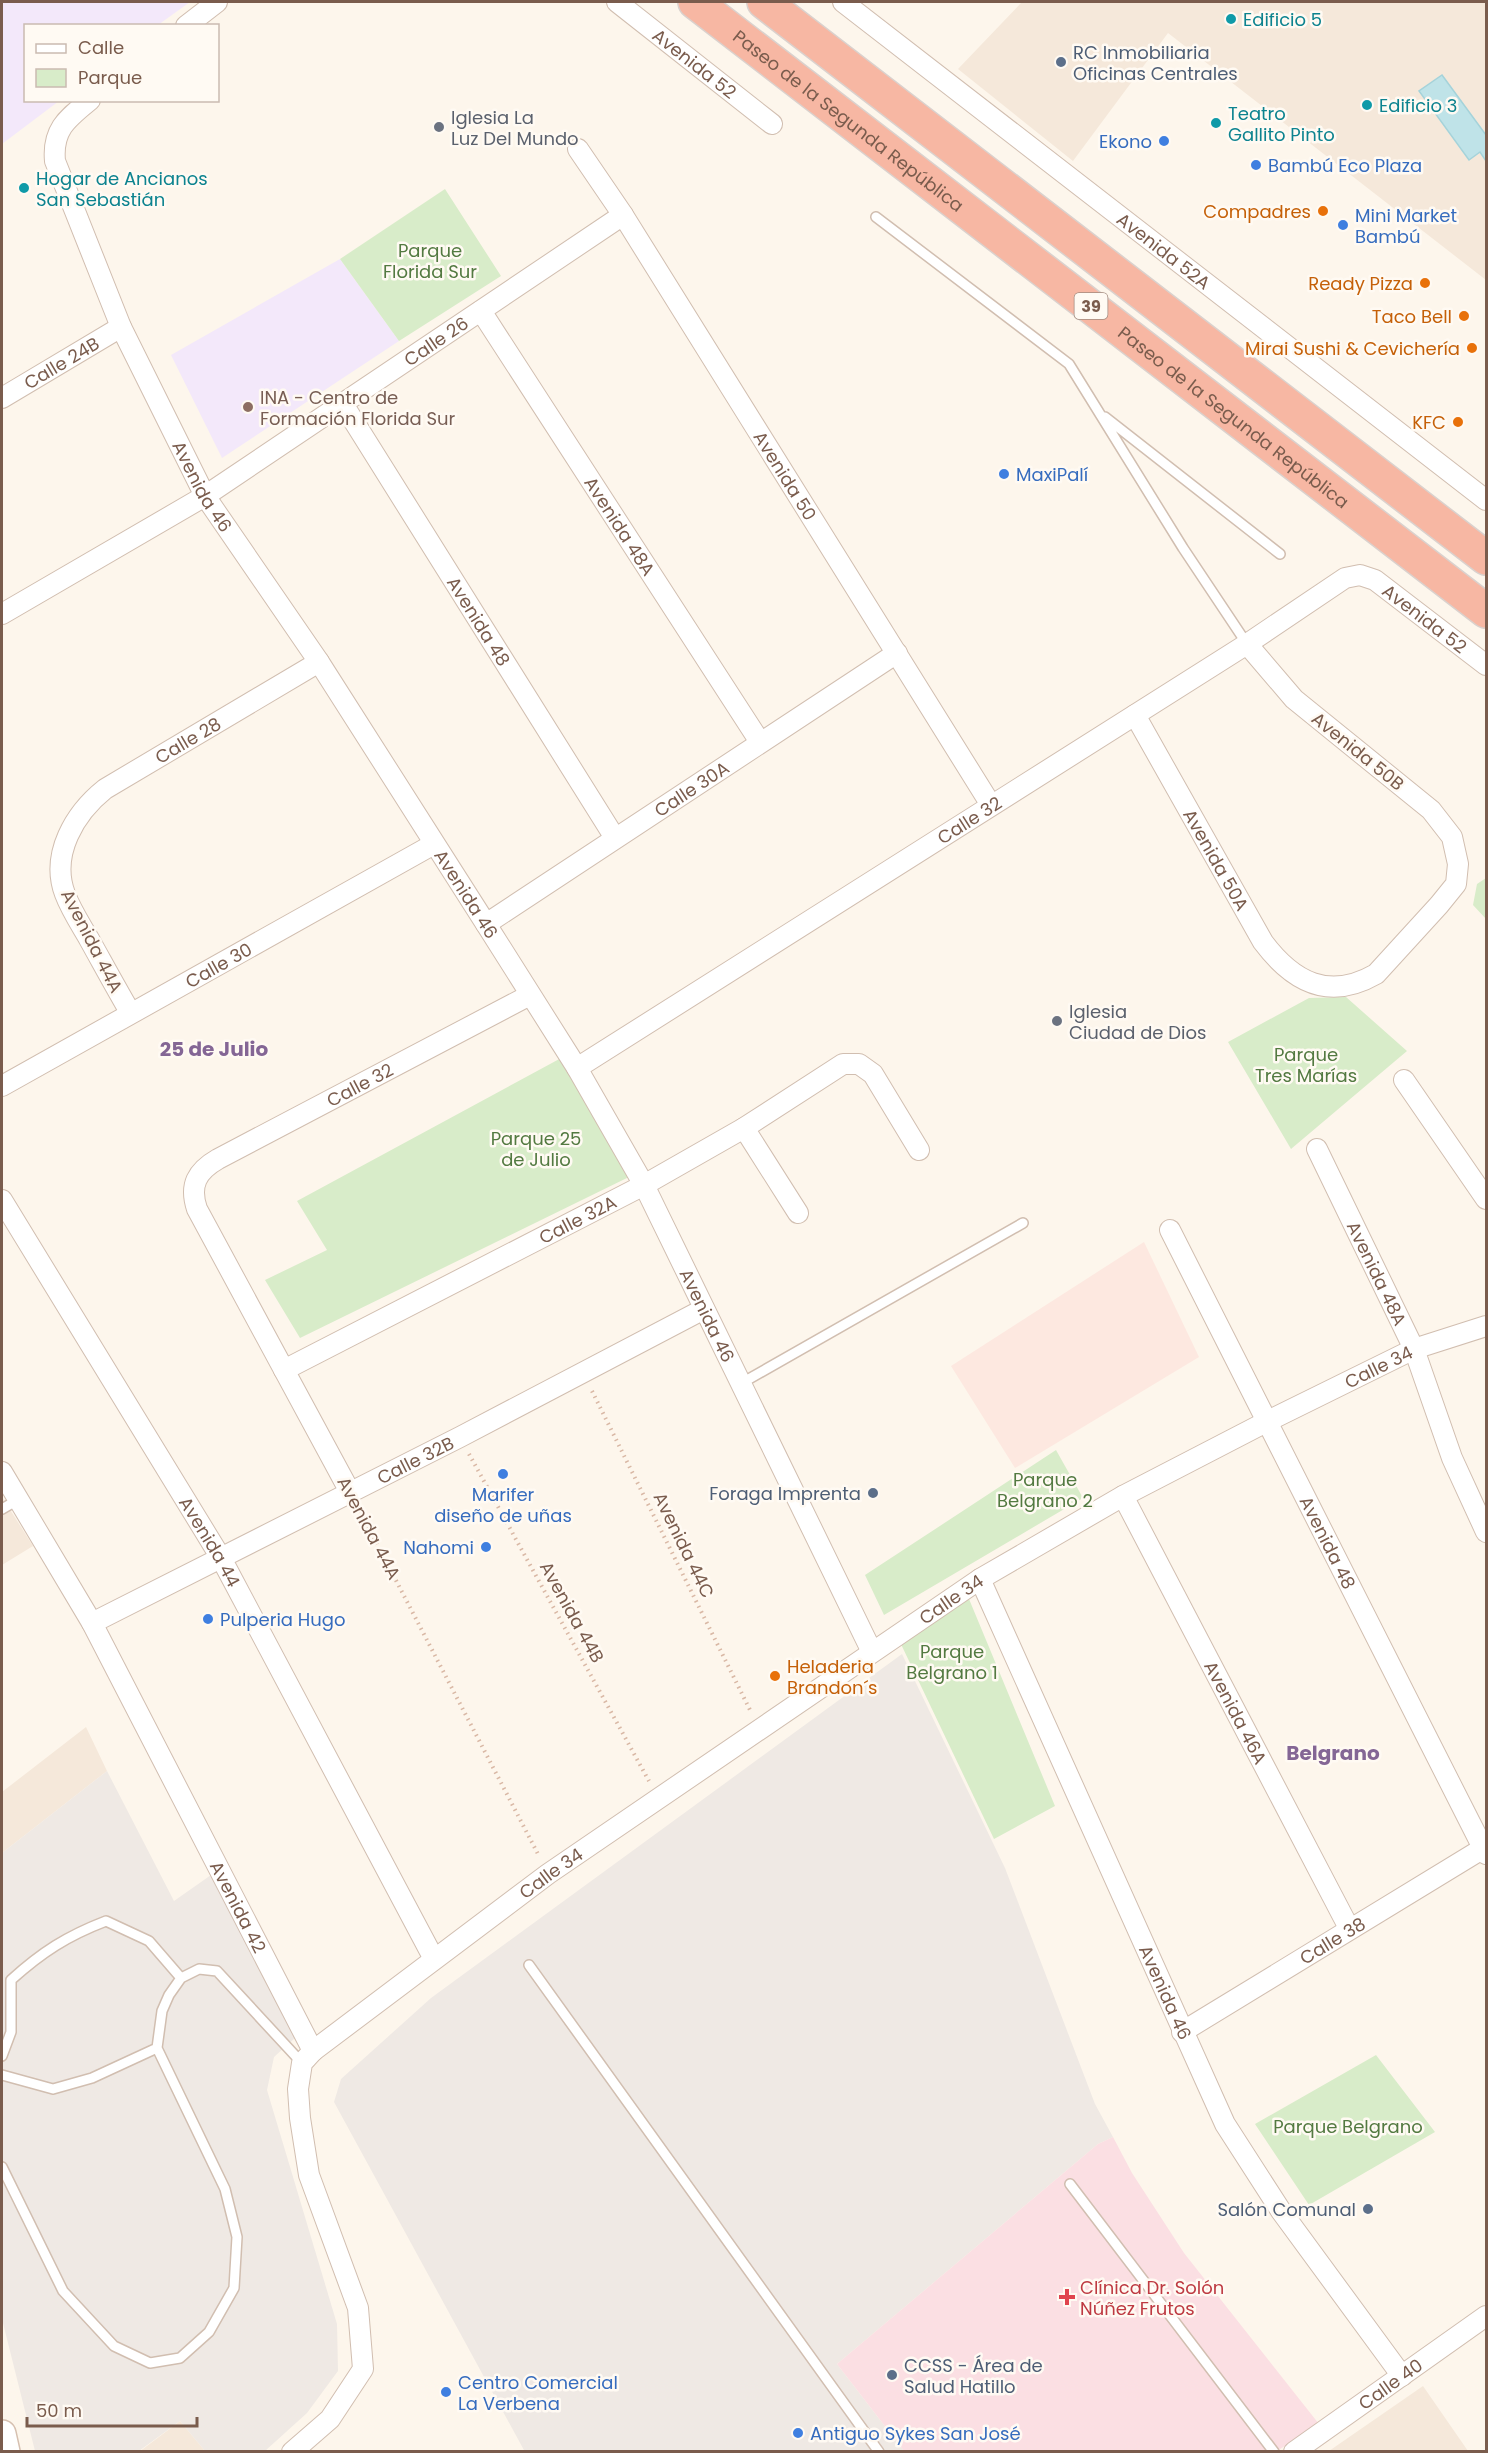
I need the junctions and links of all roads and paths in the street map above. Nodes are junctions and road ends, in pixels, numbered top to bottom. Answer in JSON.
{"nodes":[{"id":1,"x":217,"y":2,"type":"edge"},
{"id":2,"x":617,"y":2,"type":"edge"},
{"id":3,"x":695,"y":2,"type":"edge"},
{"id":4,"x":764,"y":2,"type":"edge"},
{"id":5,"x":843,"y":2,"type":"edge"},
{"id":6,"x":867,"y":9,"type":"edge"},
{"id":7,"x":189,"y":24,"type":"edge"},
{"id":8,"x":87,"y":102,"type":"edge"},
{"id":9,"x":772,"y":124,"type":"dead end"},
{"id":10,"x":578,"y":149,"type":"dead end"},
{"id":11,"x":623,"y":215,"type":"junction"},
{"id":12,"x":876,"y":217,"type":"dead end"},
{"id":13,"x":481,"y":311,"type":"junction"},
{"id":14,"x":121,"y":327,"type":"junction"},
{"id":15,"x":2,"y":398,"type":"edge"},
{"id":16,"x":343,"y":404,"type":"junction"},
{"id":17,"x":1101,"y":414,"type":"junction"},
{"id":18,"x":1482,"y":490,"type":"edge"},
{"id":19,"x":205,"y":496,"type":"junction"},
{"id":20,"x":1280,"y":554,"type":"dead end"},
{"id":21,"x":1486,"y":558,"type":"edge"},
{"id":22,"x":1360,"y":575,"type":"joint"},
{"id":23,"x":1486,"y":611,"type":"edge"},
{"id":24,"x":2,"y":614,"type":"edge"},
{"id":25,"x":1247,"y":644,"type":"junction"},
{"id":26,"x":897,"y":653,"type":"junction"},
{"id":27,"x":319,"y":662,"type":"junction"},
{"id":28,"x":1486,"y":665,"type":"edge"},
{"id":29,"x":1135,"y":714,"type":"junction"},
{"id":30,"x":760,"y":742,"type":"junction"},
{"id":31,"x":990,"y":805,"type":"junction"},
{"id":32,"x":70,"y":832,"type":"joint"},
{"id":33,"x":615,"y":838,"type":"junction"},
{"id":34,"x":434,"y":844,"type":"junction"},
{"id":35,"x":486,"y":924,"type":"junction"},
{"id":36,"x":1320,"y":985,"type":"joint"},
{"id":37,"x":530,"y":995,"type":"junction"},
{"id":38,"x":130,"y":1012,"type":"junction"},
{"id":39,"x":577,"y":1068,"type":"junction"},
{"id":40,"x":1404,"y":1080,"type":"dead end"},
{"id":41,"x":2,"y":1086,"type":"edge"},
{"id":42,"x":744,"y":1128,"type":"junction"},
{"id":43,"x":1317,"y":1149,"type":"dead end"},
{"id":44,"x":920,"y":1150,"type":"dead end"},
{"id":45,"x":194,"y":1182,"type":"joint"},
{"id":46,"x":644,"y":1185,"type":"junction"},
{"id":47,"x":1486,"y":1199,"type":"edge"},
{"id":48,"x":2,"y":1200,"type":"edge"},
{"id":49,"x":798,"y":1213,"type":"dead end"},
{"id":50,"x":1023,"y":1223,"type":"dead end"},
{"id":51,"x":1170,"y":1230,"type":"dead end"},
{"id":52,"x":704,"y":1309,"type":"junction"},
{"id":53,"x":1486,"y":1326,"type":"edge"},
{"id":54,"x":1414,"y":1349,"type":"junction"},
{"id":55,"x":284,"y":1370,"type":"junction"},
{"id":56,"x":584,"y":1374,"type":"junction"},
{"id":57,"x":740,"y":1384,"type":"junction"},
{"id":58,"x":1268,"y":1421,"type":"junction"},
{"id":59,"x":460,"y":1437,"type":"junction"},
{"id":60,"x":2,"y":1472,"type":"edge"},
{"id":61,"x":350,"y":1492,"type":"junction"},
{"id":62,"x":1123,"y":1496,"type":"junction"},
{"id":63,"x":19,"y":1500,"type":"junction"},
{"id":64,"x":2,"y":1509,"type":"edge"},
{"id":65,"x":1486,"y":1532,"type":"edge"},
{"id":66,"x":221,"y":1558,"type":"junction"},
{"id":67,"x":980,"y":1579,"type":"junction"},
{"id":68,"x":92,"y":1623,"type":"junction"},
{"id":69,"x":872,"y":1652,"type":"junction"},
{"id":70,"x":760,"y":1729,"type":"junction"},
{"id":71,"x":659,"y":1800,"type":"junction"},
{"id":72,"x":1484,"y":1851,"type":"edge"},
{"id":73,"x":548,"y":1874,"type":"junction"},
{"id":74,"x":1349,"y":1928,"type":"junction"},
{"id":75,"x":434,"y":1959,"type":"junction"},
{"id":76,"x":529,"y":1965,"type":"dead end"},
{"id":77,"x":181,"y":1978,"type":"junction"},
{"id":78,"x":1182,"y":2032,"type":"junction"},
{"id":79,"x":157,"y":2048,"type":"junction"},
{"id":80,"x":2,"y":2056,"type":"edge"},
{"id":81,"x":307,"y":2057,"type":"junction"},
{"id":82,"x":2,"y":2075,"type":"edge"},
{"id":83,"x":2,"y":2167,"type":"edge"},
{"id":84,"x":1071,"y":2184,"type":"dead end"},
{"id":85,"x":1486,"y":2316,"type":"edge"},
{"id":86,"x":1402,"y":2376,"type":"junction"},
{"id":87,"x":2,"y":2434,"type":"edge"},
{"id":88,"x":6,"y":2451,"type":"edge"},
{"id":89,"x":292,"y":2451,"type":"edge"},
{"id":90,"x":879,"y":2451,"type":"edge"},
{"id":91,"x":1274,"y":2451,"type":"edge"},
{"id":92,"x":1294,"y":2451,"type":"edge"}],
"edges":[{"from":1,"to":7,"type":"street"},
{"from":2,"to":9,"type":"street","name":"Avenida 52"},
{"from":3,"to":23,"type":"highway","name":"Paseo de la Segunda República","number":"39"},
{"from":4,"to":21,"type":"highway","number":"39"},
{"from":5,"to":6,"type":"street","name":"Avenida 52A"},
{"from":6,"to":18,"type":"street","name":"Avenida 52A"},
{"from":8,"to":14,"type":"street","name":"Avenida 46"},
{"from":10,"to":11,"type":"street","name":"Avenida 50"},
{"from":11,"to":13,"type":"street","name":"Calle 26"},
{"from":11,"to":26,"type":"street","name":"Avenida 50"},
{"from":12,"to":17,"type":"lane"},
{"from":13,"to":16,"type":"street","name":"Calle 26"},
{"from":13,"to":30,"type":"street","name":"Avenida 48A"},
{"from":14,"to":15,"type":"street","name":"Calle 24B"},
{"from":14,"to":19,"type":"street","name":"Avenida 46"},
{"from":16,"to":19,"type":"street","name":"Calle 26"},
{"from":16,"to":33,"type":"street","name":"Avenida 48"},
{"from":17,"to":20,"type":"lane"},
{"from":17,"to":25,"type":"lane"},
{"from":19,"to":24,"type":"street","name":"Calle 26"},
{"from":19,"to":27,"type":"street","name":"Avenida 46"},
{"from":22,"to":25,"type":"street","name":"Calle 32"},
{"from":22,"to":28,"type":"street","name":"Avenida 52"},
{"from":25,"to":29,"type":"street","name":"Calle 32"},
{"from":25,"to":36,"type":"street","name":"Avenida 50B"},
{"from":26,"to":30,"type":"street","name":"Calle 30A"},
{"from":26,"to":31,"type":"street","name":"Avenida 50"},
{"from":27,"to":32,"type":"street","name":"Calle 28"},
{"from":27,"to":34,"type":"street","name":"Avenida 46"},
{"from":29,"to":31,"type":"street","name":"Calle 32"},
{"from":29,"to":36,"type":"street","name":"Avenida 50A"},
{"from":30,"to":33,"type":"street","name":"Calle 30A"},
{"from":31,"to":39,"type":"street","name":"Calle 32"},
{"from":32,"to":38,"type":"street","name":"Avenida 44A"},
{"from":33,"to":35,"type":"street","name":"Calle 30A"},
{"from":34,"to":35,"type":"street","name":"Avenida 46"},
{"from":34,"to":38,"type":"street","name":"Calle 30"},
{"from":35,"to":37,"type":"street","name":"Avenida 46"},
{"from":37,"to":39,"type":"street","name":"Avenida 46"},
{"from":37,"to":45,"type":"street","name":"Calle 32"},
{"from":38,"to":41,"type":"street","name":"Calle 30"},
{"from":39,"to":46,"type":"street","name":"Avenida 46"},
{"from":40,"to":47,"type":"street"},
{"from":42,"to":44,"type":"street","name":"Calle 32A"},
{"from":42,"to":46,"type":"street","name":"Calle 32A"},
{"from":42,"to":49,"type":"street"},
{"from":43,"to":54,"type":"street","name":"Avenida 48A"},
{"from":45,"to":55,"type":"street","name":"Avenida 44A"},
{"from":46,"to":52,"type":"street","name":"Avenida 46"},
{"from":46,"to":55,"type":"street","name":"Calle 32A"},
{"from":48,"to":66,"type":"street","name":"Avenida 44"},
{"from":50,"to":57,"type":"lane"},
{"from":51,"to":58,"type":"street","name":"Avenida 48"},
{"from":52,"to":56,"type":"street","name":"Calle 32B"},
{"from":52,"to":57,"type":"street","name":"Avenida 46"},
{"from":53,"to":54,"type":"street","name":"Calle 34"},
{"from":54,"to":58,"type":"street","name":"Calle 34"},
{"from":54,"to":65,"type":"street","name":"Avenida 48A"},
{"from":55,"to":61,"type":"street","name":"Avenida 44A"},
{"from":56,"to":59,"type":"street","name":"Calle 32B"},
{"from":56,"to":70,"type":"path","name":"Avenida 44C"},
{"from":57,"to":69,"type":"street","name":"Avenida 46"},
{"from":58,"to":62,"type":"street","name":"Calle 34"},
{"from":58,"to":72,"type":"street","name":"Avenida 48"},
{"from":59,"to":61,"type":"street","name":"Calle 32B"},
{"from":59,"to":71,"type":"path","name":"Avenida 44B"},
{"from":60,"to":63,"type":"street","name":"Avenida 42"},
{"from":61,"to":66,"type":"street","name":"Calle 32B"},
{"from":61,"to":73,"type":"path","name":"Avenida 44A"},
{"from":62,"to":67,"type":"street","name":"Calle 34"},
{"from":62,"to":74,"type":"street","name":"Avenida 46A"},
{"from":63,"to":64,"type":"lane"},
{"from":63,"to":68,"type":"street","name":"Avenida 42"},
{"from":66,"to":68,"type":"street","name":"Calle 32B"},
{"from":66,"to":75,"type":"street","name":"Avenida 44"},
{"from":67,"to":69,"type":"street","name":"Calle 34"},
{"from":67,"to":78,"type":"street","name":"Avenida 46"},
{"from":68,"to":81,"type":"street","name":"Avenida 42"},
{"from":69,"to":70,"type":"street","name":"Calle 34"},
{"from":70,"to":71,"type":"street","name":"Calle 34"},
{"from":71,"to":73,"type":"street","name":"Calle 34"},
{"from":72,"to":74,"type":"street","name":"Calle 38"},
{"from":73,"to":75,"type":"street","name":"Calle 34"},
{"from":74,"to":78,"type":"street","name":"Calle 38"},
{"from":75,"to":81,"type":"street","name":"Calle 34"},
{"from":76,"to":90,"type":"lane"},
{"from":77,"to":79,"type":"lane"},
{"from":77,"to":80,"type":"lane"},
{"from":77,"to":81,"type":"lane"},
{"from":78,"to":86,"type":"street","name":"Avenida 46"},
{"from":79,"to":82,"type":"lane"},
{"from":79,"to":83,"type":"lane"},
{"from":81,"to":89,"type":"street"},
{"from":84,"to":91,"type":"lane"},
{"from":85,"to":86,"type":"street","name":"Calle 40"},
{"from":86,"to":92,"type":"street","name":"Calle 40"},
{"from":87,"to":88,"type":"street"}]}
